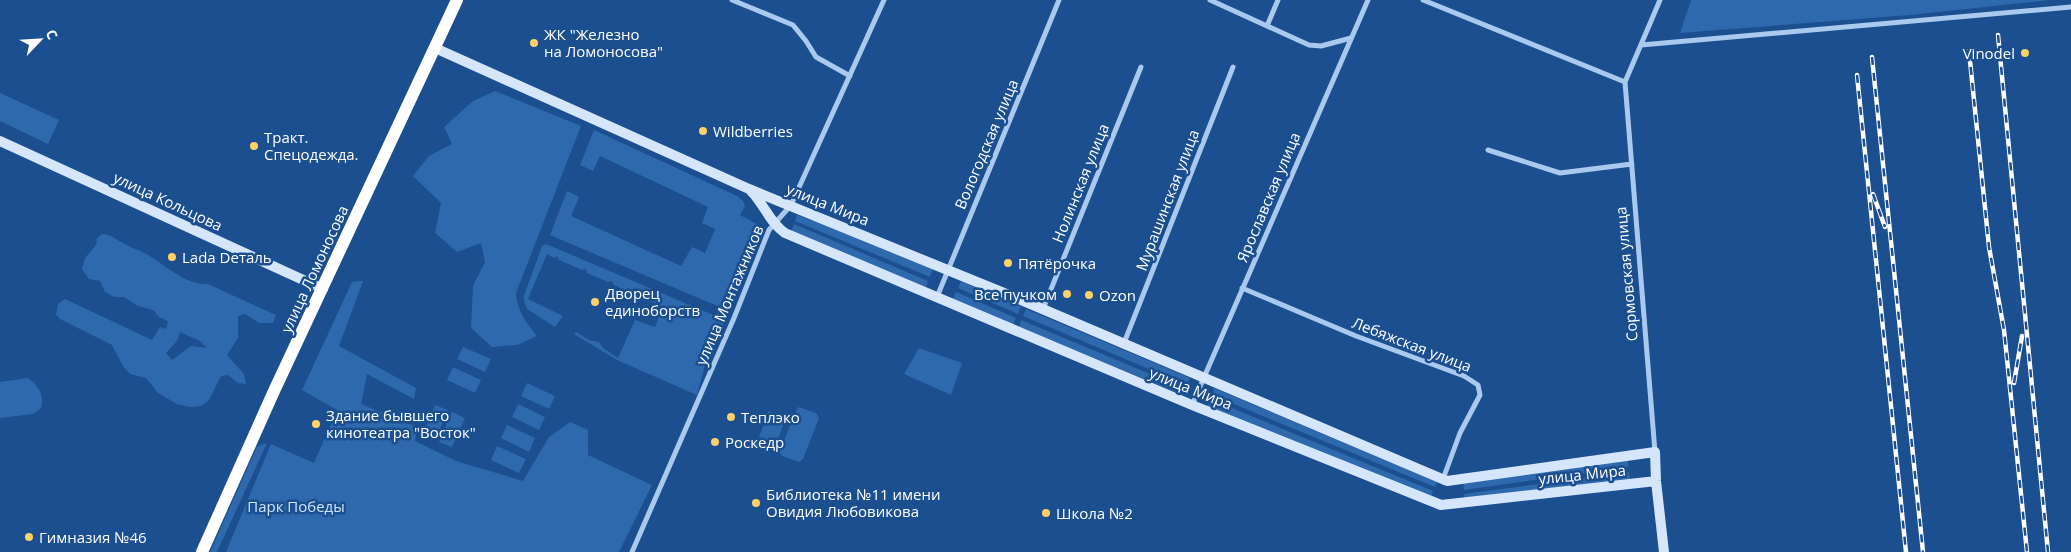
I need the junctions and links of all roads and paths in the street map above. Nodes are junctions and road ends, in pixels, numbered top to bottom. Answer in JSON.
{"nodes":[{"id":1,"x":457,"y":0,"type":"edge"},
{"id":2,"x":732,"y":0,"type":"edge"},
{"id":3,"x":884,"y":0,"type":"edge"},
{"id":4,"x":1059,"y":0,"type":"edge"},
{"id":5,"x":1210,"y":0,"type":"edge"},
{"id":6,"x":1278,"y":0,"type":"edge"},
{"id":7,"x":1368,"y":0,"type":"edge"},
{"id":8,"x":1424,"y":0,"type":"edge"},
{"id":9,"x":1442,"y":0,"type":"edge"},
{"id":10,"x":1660,"y":0,"type":"edge"},
{"id":11,"x":1440,"y":6,"type":"junction"},
{"id":12,"x":2071,"y":7,"type":"edge"},
{"id":13,"x":1267,"y":26,"type":"junction"},
{"id":14,"x":1351,"y":38,"type":"junction"},
{"id":15,"x":1641,"y":46,"type":"junction"},
{"id":16,"x":436,"y":48,"type":"junction"},
{"id":17,"x":1141,"y":67,"type":"dead end"},
{"id":18,"x":1233,"y":67,"type":"dead end"},
{"id":19,"x":850,"y":76,"type":"junction"},
{"id":20,"x":1625,"y":82,"type":"junction"},
{"id":21,"x":0,"y":141,"type":"edge"},
{"id":22,"x":1488,"y":150,"type":"dead end"},
{"id":23,"x":1632,"y":164,"type":"junction"},
{"id":24,"x":749,"y":189,"type":"junction"},
{"id":25,"x":791,"y":205,"type":"junction"},
{"id":26,"x":774,"y":223,"type":"junction"},
{"id":27,"x":947,"y":269,"type":"junction"},
{"id":28,"x":1242,"y":288,"type":"junction"},
{"id":29,"x":323,"y":290,"type":"junction"},
{"id":30,"x":936,"y":297,"type":"junction"},
{"id":31,"x":1043,"y":308,"type":"junction"},
{"id":32,"x":1124,"y":343,"type":"junction"},
{"id":33,"x":1204,"y":378,"type":"junction"},
{"id":34,"x":1192,"y":405,"type":"junction"},
{"id":35,"x":1655,"y":452,"type":"junction"},
{"id":36,"x":1443,"y":480,"type":"junction"},
{"id":37,"x":1656,"y":481,"type":"junction"},
{"id":38,"x":202,"y":552,"type":"edge"},
{"id":39,"x":632,"y":552,"type":"edge"},
{"id":40,"x":1664,"y":552,"type":"edge"}],
"edges":[{"from":1,"to":16,"type":"highway","name":"улица Ломоносова"},
{"from":2,"to":19,"type":"street"},
{"from":3,"to":19,"type":"street","name":"улица Монтажников"},
{"from":4,"to":27,"type":"street","name":"Вологодская улица"},
{"from":5,"to":13,"type":"street"},
{"from":6,"to":13,"type":"street"},
{"from":7,"to":14,"type":"street","name":"Ярославская улица"},
{"from":8,"to":11,"type":"street"},
{"from":9,"to":11,"type":"street"},
{"from":10,"to":15,"type":"street","name":"Сормовская улица"},
{"from":11,"to":20,"type":"street"},
{"from":12,"to":15,"type":"street"},
{"from":13,"to":14,"type":"street"},
{"from":14,"to":28,"type":"street","name":"Ярославская улица"},
{"from":15,"to":20,"type":"street","name":"Сормовская улица"},
{"from":16,"to":24,"type":"street","name":"улица Мира"},
{"from":16,"to":29,"type":"highway","name":"улица Ломоносова"},
{"from":17,"to":31,"type":"street","name":"Нолинская улица"},
{"from":18,"to":32,"type":"street","name":"Мурашинская улица"},
{"from":19,"to":25,"type":"street","name":"улица Монтажников"},
{"from":20,"to":23,"type":"street","name":"Сормовская улица"},
{"from":21,"to":29,"type":"street","name":"улица Кольцова"},
{"from":22,"to":23,"type":"street"},
{"from":23,"to":35,"type":"street","name":"Сормовская улица"},
{"from":24,"to":25,"type":"street","name":"улица Мира"},
{"from":24,"to":26,"type":"street","name":"улица Мира"},
{"from":25,"to":26,"type":"street","name":"улица Монтажников"},
{"from":25,"to":27,"type":"street","name":"улица Мира"},
{"from":26,"to":30,"type":"street","name":"улица Мира"},
{"from":26,"to":39,"type":"street","name":"улица Монтажников"},
{"from":27,"to":30,"type":"street","name":"Вологодская улица"},
{"from":27,"to":31,"type":"street","name":"улица Мира"},
{"from":28,"to":33,"type":"street","name":"Ярославская улица"},
{"from":28,"to":36,"type":"street","name":"Лебяжская улица"},
{"from":29,"to":38,"type":"highway","name":"улица Ломоносова"},
{"from":30,"to":34,"type":"street","name":"улица Мира"},
{"from":31,"to":32,"type":"street","name":"улица Мира"},
{"from":32,"to":33,"type":"street","name":"улица Мира"},
{"from":33,"to":34,"type":"street","name":"Ярославская улица"},
{"from":33,"to":36,"type":"street","name":"улица Мира"},
{"from":34,"to":37,"type":"street","name":"улица Мира"},
{"from":35,"to":36,"type":"street","name":"улица Мира"},
{"from":35,"to":37,"type":"street","name":"Сормовская улица"},
{"from":37,"to":40,"type":"street","name":"Сормовская улица"}]}
